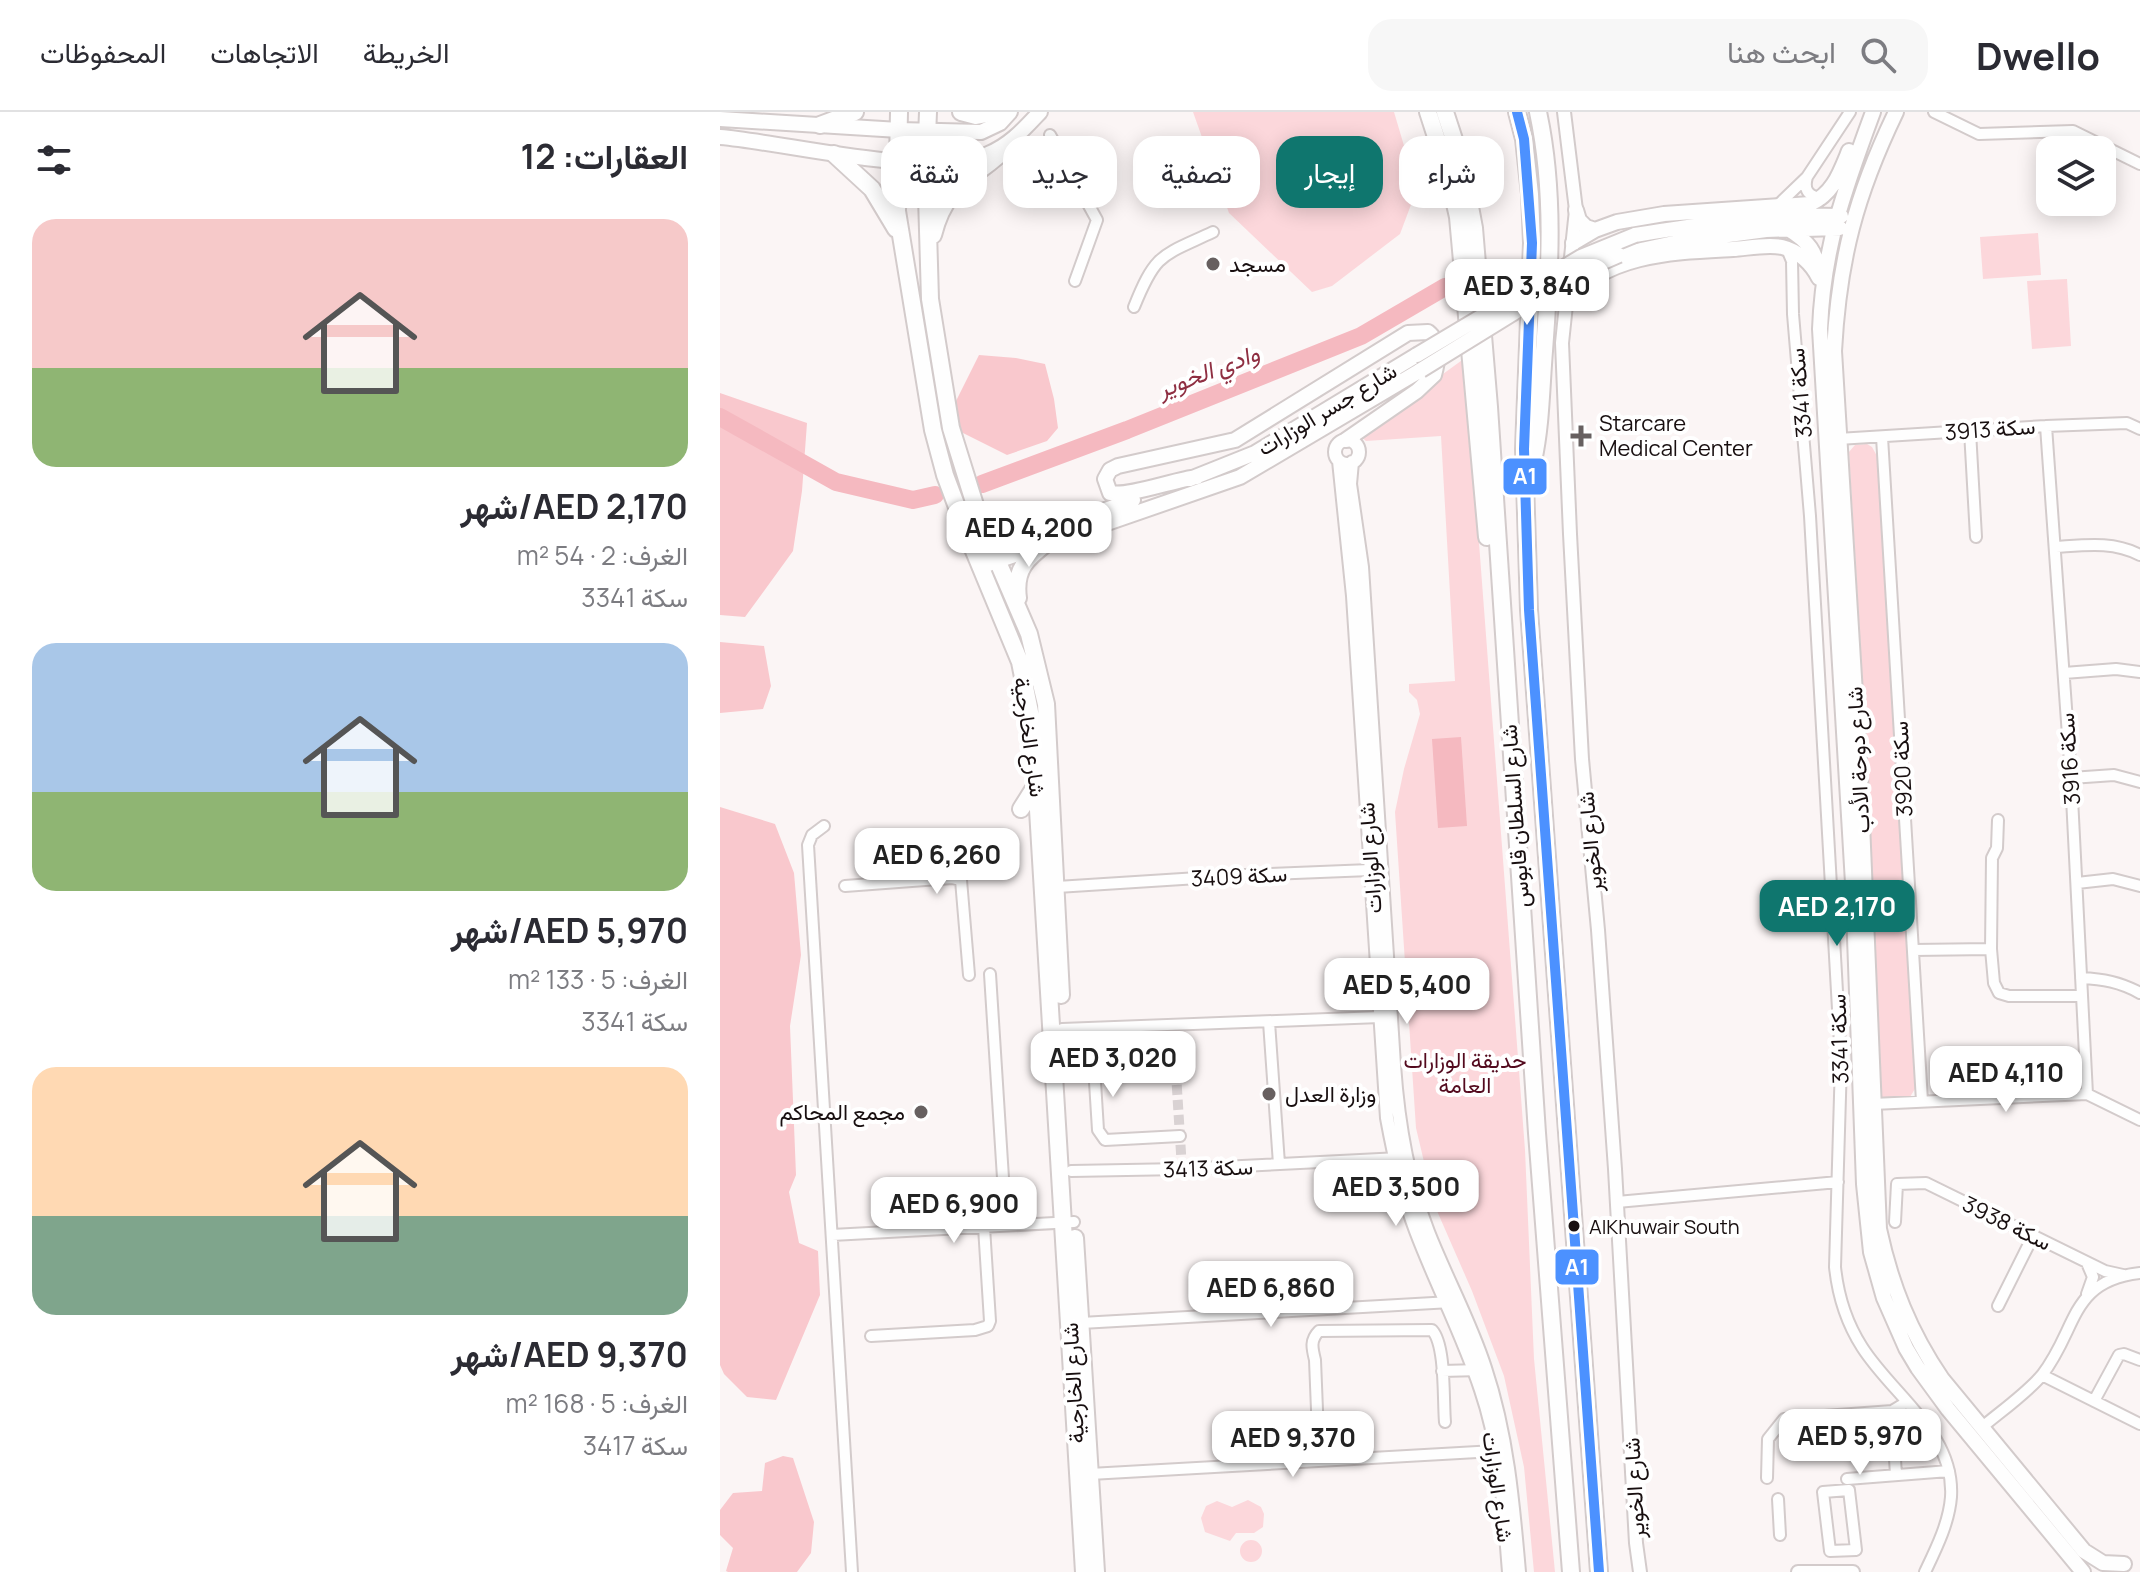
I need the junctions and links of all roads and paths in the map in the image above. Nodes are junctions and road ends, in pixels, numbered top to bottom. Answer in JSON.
{"nodes":[{"id":1,"x":855,"y":112,"type":"edge"},
{"id":2,"x":899,"y":112,"type":"edge"},
{"id":3,"x":928,"y":112,"type":"edge"},
{"id":4,"x":961,"y":112,"type":"edge"},
{"id":5,"x":997,"y":112,"type":"edge"},
{"id":6,"x":1010,"y":112,"type":"edge"},
{"id":7,"x":1040,"y":112,"type":"edge"},
{"id":8,"x":1428,"y":112,"type":"edge"},
{"id":9,"x":1445,"y":112,"type":"edge"},
{"id":10,"x":1517,"y":112,"type":"edge"},
{"id":11,"x":1538,"y":112,"type":"edge"},
{"id":12,"x":1564,"y":112,"type":"edge"},
{"id":13,"x":1850,"y":112,"type":"edge"},
{"id":14,"x":1871,"y":112,"type":"edge"},
{"id":15,"x":1896,"y":112,"type":"edge"},
{"id":16,"x":1934,"y":112,"type":"edge"},
{"id":17,"x":720,"y":119,"type":"edge"},
{"id":18,"x":820,"y":125,"type":"junction"},
{"id":19,"x":899,"y":130,"type":"junction"},
{"id":20,"x":927,"y":131,"type":"junction"},
{"id":21,"x":1050,"y":135,"type":"dead end"},
{"id":22,"x":899,"y":136,"type":"edge"},
{"id":23,"x":927,"y":136,"type":"edge"},
{"id":24,"x":1018,"y":136,"type":"edge"},
{"id":25,"x":720,"y":137,"type":"edge"},
{"id":26,"x":1003,"y":153,"type":"edge"},
{"id":27,"x":834,"y":154,"type":"junction"},
{"id":28,"x":881,"y":158,"type":"edge"},
{"id":29,"x":2140,"y":164,"type":"edge"},
{"id":30,"x":1807,"y":177,"type":"junction"},
{"id":31,"x":1822,"y":199,"type":"junction"},
{"id":32,"x":1775,"y":207,"type":"junction"},
{"id":33,"x":897,"y":208,"type":"edge"},
{"id":34,"x":927,"y":208,"type":"edge"},
{"id":35,"x":1576,"y":210,"type":"junction"},
{"id":36,"x":1617,"y":222,"type":"junction"},
{"id":37,"x":1834,"y":222,"type":"junction"},
{"id":38,"x":1852,"y":223,"type":"junction"},
{"id":39,"x":1788,"y":229,"type":"junction"},
{"id":40,"x":1595,"y":230,"type":"junction"},
{"id":41,"x":1213,"y":232,"type":"dead end"},
{"id":42,"x":901,"y":241,"type":"junction"},
{"id":43,"x":1573,"y":243,"type":"junction"},
{"id":44,"x":1787,"y":249,"type":"junction"},
{"id":45,"x":928,"y":256,"type":"junction"},
{"id":46,"x":1622,"y":259,"type":"junction"},
{"id":47,"x":1815,"y":272,"type":"junction"},
{"id":48,"x":1792,"y":277,"type":"junction"},
{"id":49,"x":1075,"y":281,"type":"dead end"},
{"id":50,"x":1821,"y":300,"type":"junction"},
{"id":51,"x":1568,"y":302,"type":"junction"},
{"id":52,"x":1134,"y":307,"type":"dead end"},
{"id":53,"x":934,"y":322,"type":"junction"},
{"id":54,"x":915,"y":325,"type":"junction"},
{"id":55,"x":1419,"y":363,"type":"junction"},
{"id":56,"x":2046,"y":426,"type":"junction"},
{"id":57,"x":2140,"y":429,"type":"edge"},
{"id":58,"x":1970,"y":431,"type":"junction"},
{"id":59,"x":1882,"y":437,"type":"junction"},
{"id":60,"x":1838,"y":439,"type":"junction"},
{"id":61,"x":1346,"y":440,"type":"junction"},
{"id":62,"x":1346,"y":461,"type":"junction"},
{"id":63,"x":1197,"y":477,"type":"junction"},
{"id":64,"x":1526,"y":493,"type":"junction"},
{"id":65,"x":979,"y":518,"type":"junction"},
{"id":66,"x":1046,"y":537,"type":"junction"},
{"id":67,"x":1976,"y":537,"type":"dead end"},
{"id":68,"x":2056,"y":547,"type":"junction"},
{"id":69,"x":995,"y":554,"type":"junction"},
{"id":70,"x":2140,"y":555,"type":"edge"},
{"id":71,"x":978,"y":562,"type":"junction"},
{"id":72,"x":1502,"y":603,"type":"junction"},
{"id":73,"x":1029,"y":634,"type":"junction"},
{"id":74,"x":2140,"y":672,"type":"edge"},
{"id":75,"x":2064,"y":673,"type":"junction"},
{"id":76,"x":2071,"y":778,"type":"junction"},
{"id":77,"x":1038,"y":781,"type":"junction"},
{"id":78,"x":2140,"y":782,"type":"edge"},
{"id":79,"x":1046,"y":811,"type":"junction"},
{"id":80,"x":1998,"y":820,"type":"dead end"},
{"id":81,"x":824,"y":826,"type":"dead end"},
{"id":82,"x":1041,"y":834,"type":"junction"},
{"id":83,"x":1043,"y":857,"type":"junction"},
{"id":84,"x":1370,"y":870,"type":"junction"},
{"id":85,"x":2077,"y":883,"type":"junction"},
{"id":86,"x":845,"y":886,"type":"dead end"},
{"id":87,"x":2140,"y":886,"type":"edge"},
{"id":88,"x":1057,"y":887,"type":"junction"},
{"id":89,"x":1385,"y":916,"type":"junction"},
{"id":90,"x":1046,"y":918,"type":"junction"},
{"id":91,"x":1991,"y":949,"type":"junction"},
{"id":92,"x":1913,"y":950,"type":"junction"},
{"id":93,"x":990,"y":974,"type":"dead end"},
{"id":94,"x":969,"y":975,"type":"dead end"},
{"id":95,"x":2081,"y":978,"type":"junction"},
{"id":96,"x":1049,"y":989,"type":"junction"},
{"id":97,"x":2140,"y":993,"type":"edge"},
{"id":98,"x":2082,"y":996,"type":"junction"},
{"id":99,"x":1380,"y":1017,"type":"junction"},
{"id":100,"x":1269,"y":1022,"type":"junction"},
{"id":101,"x":1062,"y":1029,"type":"junction"},
{"id":102,"x":1175,"y":1054,"type":"dead end"},
{"id":103,"x":1394,"y":1065,"type":"junction"},
{"id":104,"x":1054,"y":1070,"type":"junction"},
{"id":105,"x":2087,"y":1094,"type":"junction"},
{"id":106,"x":1922,"y":1101,"type":"junction"},
{"id":107,"x":1873,"y":1104,"type":"junction"},
{"id":108,"x":2140,"y":1120,"type":"edge"},
{"id":109,"x":1058,"y":1132,"type":"junction"},
{"id":110,"x":1180,"y":1136,"type":"dead end"},
{"id":111,"x":1394,"y":1157,"type":"junction"},
{"id":112,"x":1279,"y":1164,"type":"junction"},
{"id":113,"x":1071,"y":1171,"type":"junction"},
{"id":114,"x":1838,"y":1182,"type":"junction"},
{"id":115,"x":1416,"y":1196,"type":"junction"},
{"id":116,"x":1617,"y":1202,"type":"junction"},
{"id":117,"x":1067,"y":1217,"type":"junction"},
{"id":118,"x":1895,"y":1222,"type":"dead end"},
{"id":119,"x":1006,"y":1225,"type":"junction"},
{"id":120,"x":984,"y":1227,"type":"junction"},
{"id":121,"x":832,"y":1235,"type":"junction"},
{"id":122,"x":2033,"y":1236,"type":"junction"},
{"id":123,"x":2087,"y":1263,"type":"junction"},
{"id":124,"x":1066,"y":1269,"type":"junction"},
{"id":125,"x":2140,"y":1273,"type":"edge"},
{"id":126,"x":2123,"y":1275,"type":"junction"},
{"id":127,"x":2087,"y":1294,"type":"junction"},
{"id":128,"x":1453,"y":1302,"type":"junction"},
{"id":129,"x":1998,"y":1306,"type":"dead end"},
{"id":130,"x":1081,"y":1323,"type":"junction"},
{"id":131,"x":871,"y":1336,"type":"dead end"},
{"id":132,"x":2140,"y":1360,"type":"edge"},
{"id":133,"x":1480,"y":1370,"type":"junction"},
{"id":134,"x":1442,"y":1371,"type":"junction"},
{"id":135,"x":2042,"y":1375,"type":"junction"},
{"id":136,"x":1072,"y":1378,"type":"junction"},
{"id":137,"x":2094,"y":1401,"type":"junction"},
{"id":138,"x":1907,"y":1402,"type":"junction"},
{"id":139,"x":1892,"y":1411,"type":"junction"},
{"id":140,"x":1445,"y":1422,"type":"dead end"},
{"id":141,"x":2140,"y":1424,"type":"edge"},
{"id":142,"x":1981,"y":1428,"type":"junction"},
{"id":143,"x":1495,"y":1451,"type":"junction"},
{"id":144,"x":1319,"y":1460,"type":"junction"},
{"id":145,"x":1949,"y":1471,"type":"junction"},
{"id":146,"x":1090,"y":1474,"type":"junction"},
{"id":147,"x":1896,"y":1475,"type":"junction"},
{"id":148,"x":1767,"y":1478,"type":"dead end"},
{"id":149,"x":1847,"y":1479,"type":"dead end"},
{"id":150,"x":1512,"y":1498,"type":"junction"},
{"id":151,"x":1778,"y":1499,"type":"dead end"},
{"id":152,"x":1780,"y":1535,"type":"dead end"},
{"id":153,"x":1082,"y":1540,"type":"junction"},
{"id":154,"x":1830,"y":1551,"type":"joint"},
{"id":155,"x":2131,"y":1564,"type":"edge"},
{"id":156,"x":852,"y":1572,"type":"edge"},
{"id":157,"x":1084,"y":1572,"type":"edge"},
{"id":158,"x":1096,"y":1572,"type":"edge"},
{"id":159,"x":1509,"y":1572,"type":"edge"},
{"id":160,"x":1519,"y":1572,"type":"edge"},
{"id":161,"x":1571,"y":1572,"type":"edge"},
{"id":162,"x":1599,"y":1572,"type":"edge"},
{"id":163,"x":1640,"y":1572,"type":"edge"},
{"id":164,"x":1798,"y":1572,"type":"edge"},
{"id":165,"x":1853,"y":1572,"type":"edge"},
{"id":166,"x":1925,"y":1572,"type":"edge"},
{"id":167,"x":2083,"y":1572,"type":"edge"},
{"id":168,"x":2108,"y":1572,"type":"edge"}],
"edges":[{"from":1,"to":18,"type":"main road"},
{"from":2,"to":19,"type":"main road","name":"شارع الخارجية"},
{"from":3,"to":20,"type":"main road","name":"شارع الخارجية"},
{"from":4,"to":5,"type":"main road"},
{"from":6,"to":20,"type":"main road"},
{"from":7,"to":24,"type":"main road"},
{"from":8,"to":72,"type":"main road"},
{"from":9,"to":72,"type":"main road","name":"شارع السلطان قابوس"},
{"from":10,"to":64,"type":"main road","name":"شارع السلطان قابوس"},
{"from":11,"to":64,"type":"main road"},
{"from":12,"to":35,"type":"street","name":"شارع الخوير"},
{"from":13,"to":30,"type":"street"},
{"from":14,"to":31,"type":"main road"},
{"from":14,"to":37,"type":"main road","name":"شارع دوحة الأدب"},
{"from":15,"to":38,"type":"main road","name":"شارع دوحة الأدب"},
{"from":16,"to":29,"type":"street"},
{"from":17,"to":18,"type":"main road"},
{"from":18,"to":19,"type":"main road"},
{"from":19,"to":20,"type":"main road"},
{"from":19,"to":22,"type":"main road","name":"شارع الخارجية"},
{"from":20,"to":23,"type":"main road","name":"شارع الخارجية"},
{"from":21,"to":49,"type":"street"},
{"from":25,"to":27,"type":"main road"},
{"from":26,"to":45,"type":"main road"},
{"from":27,"to":28,"type":"main road"},
{"from":27,"to":42,"type":"main road"},
{"from":30,"to":31,"type":"street"},
{"from":30,"to":32,"type":"street"},
{"from":31,"to":32,"type":"main road"},
{"from":32,"to":36,"type":"main road"},
{"from":33,"to":42,"type":"main road","name":"شارع الخارجية"},
{"from":34,"to":45,"type":"main road","name":"شارع الخارجية"},
{"from":35,"to":40,"type":"main road"},
{"from":35,"to":43,"type":"street","name":"شارع الخوير"},
{"from":36,"to":40,"type":"main road"},
{"from":36,"to":46,"type":"main road"},
{"from":37,"to":38,"type":"main road","name":"شارع جسر الوزارات"},
{"from":37,"to":39,"type":"main road","name":"شارع جسر الوزارات"},
{"from":37,"to":50,"type":"main road","name":"شارع دوحة الأدب"},
{"from":37,"to":55,"type":"main road","name":"شارع جسر الوزارات","bridge":true},
{"from":38,"to":60,"type":"main road","name":"شارع دوحة الأدب"},
{"from":39,"to":46,"type":"main road","name":"شارع جسر الوزارات"},
{"from":39,"to":47,"type":"main road"},
{"from":40,"to":43,"type":"main road"},
{"from":41,"to":52,"type":"street"},
{"from":42,"to":54,"type":"main road","name":"شارع الخارجية"},
{"from":43,"to":51,"type":"street","name":"شارع الخوير"},
{"from":44,"to":46,"type":"main road"},
{"from":44,"to":47,"type":"main road"},
{"from":44,"to":48,"type":"street","name":"سكة 3341"},
{"from":45,"to":53,"type":"main road","name":"شارع الخارجية"},
{"from":46,"to":51,"type":"main road"},
{"from":46,"to":55,"type":"main road","name":"شارع جسر الوزارات","bridge":true},
{"from":47,"to":48,"type":"street"},
{"from":47,"to":50,"type":"main road"},
{"from":48,"to":114,"type":"street","name":"سكة 3341"},
{"from":50,"to":167,"type":"main road","name":"شارع دوحة الأدب"},
{"from":51,"to":116,"type":"street","name":"شارع الخوير"},
{"from":53,"to":54,"type":"main road"},
{"from":53,"to":65,"type":"main road","name":"شارع الخارجية"},
{"from":54,"to":71,"type":"main road","name":"شارع الخارجية"},
{"from":55,"to":63,"type":"main road","name":"شارع جسر الوزارات"},
{"from":55,"to":66,"type":"main road","name":"شارع جسر الوزارات"},
{"from":56,"to":57,"type":"street","name":"سكة 3913"},
{"from":56,"to":58,"type":"street","name":"سكة 3913"},
{"from":56,"to":68,"type":"street","name":"سكة 3916"},
{"from":58,"to":59,"type":"street","name":"سكة 3913"},
{"from":58,"to":67,"type":"street"},
{"from":59,"to":60,"type":"street","name":"سكة 3913"},
{"from":59,"to":92,"type":"street","name":"سكة 3920"},
{"from":60,"to":107,"type":"main road","name":"شارع دوحة الأدب"},
{"from":61,"to":62,"type":"street"},
{"from":61,"to":62,"type":"street"},
{"from":61,"to":63,"type":"main road"},
{"from":62,"to":84,"type":"street","name":"شارع الوزارات"},
{"from":62,"to":89,"type":"street","name":"شارع الوزارات"},
{"from":63,"to":66,"type":"main road","name":"شارع جسر الوزارات"},
{"from":64,"to":162,"type":"main road","name":"شارع السلطان قابوس"},
{"from":65,"to":66,"type":"main road"},
{"from":65,"to":69,"type":"main road","name":"شارع الخارجية"},
{"from":66,"to":69,"type":"main road","name":"شارع جسر الوزارات"},
{"from":66,"to":73,"type":"main road"},
{"from":68,"to":70,"type":"street"},
{"from":68,"to":75,"type":"street","name":"سكة 3916"},
{"from":69,"to":71,"type":"main road","name":"شارع جسر الوزارات"},
{"from":69,"to":73,"type":"main road","name":"شارع الخارجية"},
{"from":71,"to":77,"type":"main road","name":"شارع الخارجية"},
{"from":72,"to":161,"type":"main road","name":"شارع السلطان قابوس"},
{"from":73,"to":79,"type":"main road","name":"شارع الخارجية"},
{"from":74,"to":75,"type":"street"},
{"from":75,"to":76,"type":"street","name":"سكة 3916"},
{"from":76,"to":78,"type":"street"},
{"from":76,"to":85,"type":"street","name":"سكة 3916"},
{"from":77,"to":79,"type":"main road","name":"شارع الخارجية"},
{"from":77,"to":82,"type":"main road"},
{"from":79,"to":82,"type":"main road","name":"شارع الخارجية"},
{"from":79,"to":88,"type":"main road","name":"شارع الخارجية"},
{"from":80,"to":91,"type":"street"},
{"from":81,"to":121,"type":"street"},
{"from":82,"to":83,"type":"main road","name":"شارع الخارجية"},
{"from":83,"to":88,"type":"main road"},
{"from":83,"to":90,"type":"main road","name":"شارع الخارجية"},
{"from":84,"to":88,"type":"street","name":"سكة 3409"},
{"from":84,"to":89,"type":"street"},
{"from":84,"to":99,"type":"street","name":"شارع الوزارات"},
{"from":85,"to":87,"type":"street"},
{"from":85,"to":95,"type":"street","name":"سكة 3916"},
{"from":86,"to":94,"type":"street"},
{"from":88,"to":90,"type":"main road"},
{"from":88,"to":101,"type":"main road","name":"شارع الخارجية"},
{"from":89,"to":103,"type":"street","name":"شارع الوزارات"},
{"from":90,"to":96,"type":"main road","name":"شارع الخارجية"},
{"from":91,"to":92,"type":"street"},
{"from":91,"to":98,"type":"street"},
{"from":92,"to":106,"type":"street","name":"سكة 3920"},
{"from":93,"to":119,"type":"street"},
{"from":95,"to":97,"type":"street"},
{"from":95,"to":98,"type":"street","name":"سكة 3916"},
{"from":96,"to":101,"type":"main road"},
{"from":96,"to":104,"type":"main road","name":"شارع الخارجية"},
{"from":98,"to":105,"type":"street","name":"سكة 3916"},
{"from":99,"to":100,"type":"street"},
{"from":99,"to":103,"type":"street"},
{"from":99,"to":111,"type":"street","name":"شارع الوزارات"},
{"from":100,"to":101,"type":"street"},
{"from":100,"to":112,"type":"street"},
{"from":101,"to":104,"type":"main road"},
{"from":101,"to":113,"type":"main road","name":"شارع الخارجية"},
{"from":102,"to":110,"type":"street"},
{"from":103,"to":115,"type":"street","name":"شارع الوزارات"},
{"from":104,"to":109,"type":"main road","name":"شارع الخارجية"},
{"from":105,"to":106,"type":"street"},
{"from":105,"to":108,"type":"street"},
{"from":106,"to":107,"type":"street"},
{"from":107,"to":142,"type":"main road","name":"شارع دوحة الأدب"},
{"from":109,"to":113,"type":"main road"},
{"from":109,"to":117,"type":"main road","name":"شارع الخارجية"},
{"from":111,"to":112,"type":"street","name":"سكة 3413"},
{"from":111,"to":115,"type":"street"},
{"from":111,"to":128,"type":"street","name":"شارع الوزارات"},
{"from":112,"to":113,"type":"street","name":"سكة 3413"},
{"from":113,"to":117,"type":"main road","name":"شارع الخارجية"},
{"from":114,"to":116,"type":"street"},
{"from":114,"to":138,"type":"street","name":"سكة 3341"},
{"from":115,"to":128,"type":"street","name":"شارع الوزارات"},
{"from":116,"to":163,"type":"street","name":"شارع الخوير"},
{"from":117,"to":119,"type":"street"},
{"from":117,"to":124,"type":"main road","name":"شارع الخارجية"},
{"from":117,"to":130,"type":"main road","name":"شارع الخارجية"},
{"from":118,"to":122,"type":"street","name":"سكة 3938"},
{"from":119,"to":120,"type":"street"},
{"from":120,"to":121,"type":"street"},
{"from":120,"to":131,"type":"street"},
{"from":121,"to":156,"type":"street"},
{"from":122,"to":123,"type":"street","name":"سكة 3938"},
{"from":122,"to":129,"type":"street"},
{"from":123,"to":126,"type":"street","name":"سكة 3938"},
{"from":123,"to":127,"type":"street"},
{"from":124,"to":130,"type":"main road"},
{"from":124,"to":136,"type":"main road","name":"شارع الخارجية"},
{"from":125,"to":126,"type":"street","name":"سكة 3938"},
{"from":126,"to":127,"type":"street","name":"سكة 3938"},
{"from":127,"to":135,"type":"street"},
{"from":128,"to":130,"type":"street"},
{"from":128,"to":133,"type":"street","name":"شارع الوزارات"},
{"from":130,"to":136,"type":"main road"},
{"from":130,"to":146,"type":"main road","name":"شارع الخارجية"},
{"from":132,"to":137,"type":"street"},
{"from":133,"to":134,"type":"street"},
{"from":133,"to":143,"type":"street","name":"شارع الوزارات"},
{"from":133,"to":150,"type":"street","name":"شارع الوزارات"},
{"from":134,"to":140,"type":"street"},
{"from":134,"to":144,"type":"street"},
{"from":135,"to":137,"type":"street"},
{"from":135,"to":142,"type":"street"},
{"from":136,"to":146,"type":"main road"},
{"from":136,"to":153,"type":"main road","name":"شارع الخارجية"},
{"from":137,"to":141,"type":"street"},
{"from":138,"to":139,"type":"street"},
{"from":138,"to":145,"type":"street","name":"سكة 3341"},
{"from":139,"to":147,"type":"street"},
{"from":139,"to":148,"type":"street"},
{"from":142,"to":155,"type":"main road","name":"شارع دوحة الأدب"},
{"from":143,"to":144,"type":"street"},
{"from":143,"to":150,"type":"street"},
{"from":143,"to":159,"type":"street","name":"شارع الوزارات"},
{"from":144,"to":146,"type":"street"},
{"from":145,"to":147,"type":"street"},
{"from":145,"to":166,"type":"street","name":"سكة 3341"},
{"from":146,"to":153,"type":"main road"},
{"from":146,"to":158,"type":"main road","name":"شارع الخارجية"},
{"from":147,"to":149,"type":"street"},
{"from":150,"to":160,"type":"street","name":"شارع الوزارات"},
{"from":151,"to":152,"type":"street"},
{"from":153,"to":157,"type":"main road","name":"شارع الخارجية"},
{"from":154,"to":154,"type":"street"},
{"from":155,"to":168,"type":"main road"},
{"from":164,"to":165,"type":"street"}]}
